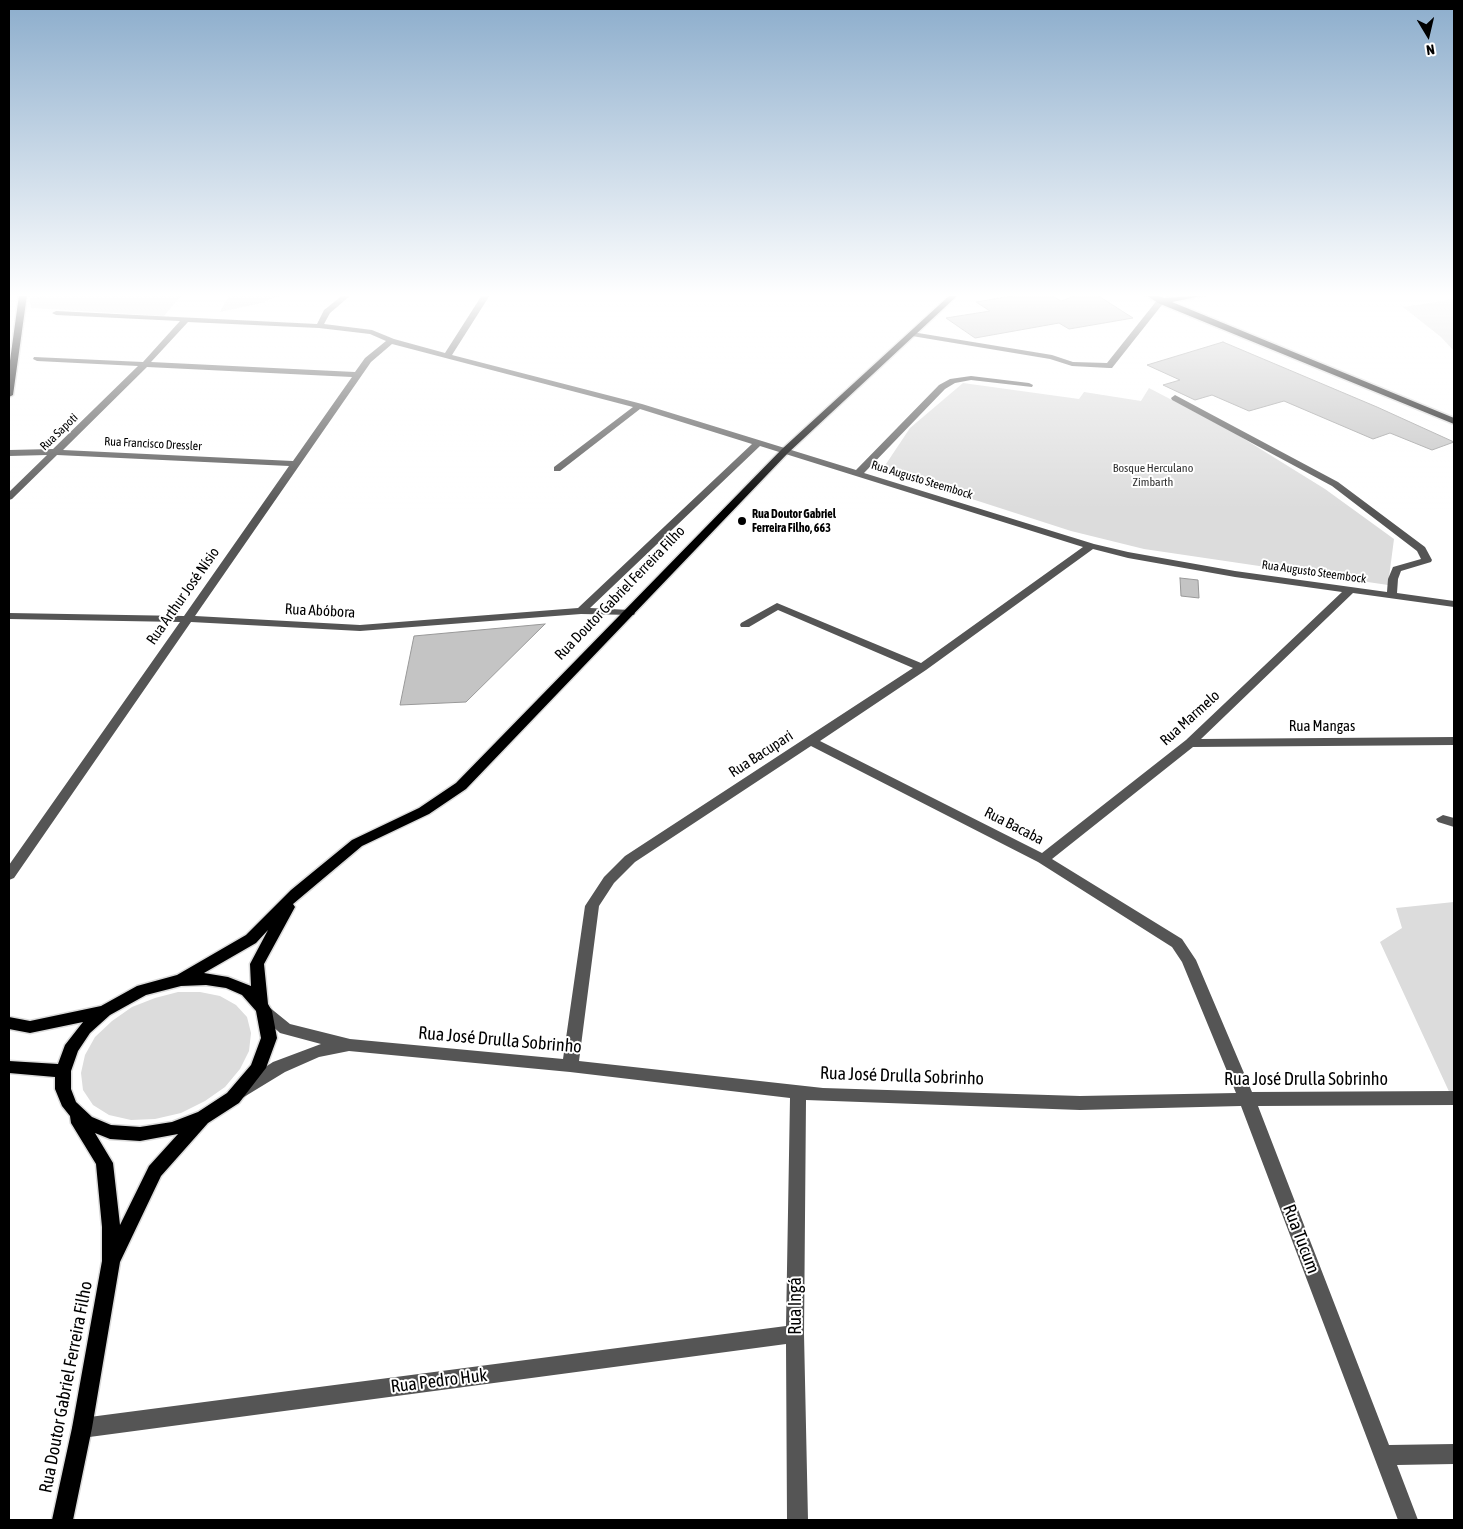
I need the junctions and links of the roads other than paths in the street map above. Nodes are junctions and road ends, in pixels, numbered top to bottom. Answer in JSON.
{"nodes":[{"id":1,"x":13,"y":366,"type":"edge"},
{"id":2,"x":143,"y":366,"type":"edge"},
{"id":3,"x":191,"y":366,"type":"edge"},
{"id":4,"x":364,"y":366,"type":"edge"},
{"id":5,"x":487,"y":366,"type":"edge"},
{"id":6,"x":877,"y":366,"type":"edge"},
{"id":7,"x":1321,"y":366,"type":"edge"},
{"id":8,"x":358,"y":375,"type":"junction"},
{"id":9,"x":1029,"y":385,"type":"dead end"},
{"id":10,"x":9,"y":395,"type":"edge"},
{"id":11,"x":1175,"y":398,"type":"dead end"},
{"id":12,"x":639,"y":406,"type":"junction"},
{"id":13,"x":1454,"y":421,"type":"edge"},
{"id":14,"x":758,"y":443,"type":"junction"},
{"id":15,"x":785,"y":451,"type":"junction"},
{"id":16,"x":57,"y":452,"type":"junction"},
{"id":17,"x":9,"y":453,"type":"edge"},
{"id":18,"x":296,"y":464,"type":"junction"},
{"id":19,"x":557,"y":470,"type":"dead end"},
{"id":20,"x":858,"y":473,"type":"junction"},
{"id":21,"x":9,"y":497,"type":"edge"},
{"id":22,"x":1091,"y":546,"type":"junction"},
{"id":23,"x":1350,"y":590,"type":"junction"},
{"id":24,"x":1392,"y":596,"type":"junction"},
{"id":25,"x":1454,"y":604,"type":"edge"},
{"id":26,"x":581,"y":611,"type":"junction"},
{"id":27,"x":630,"y":613,"type":"junction"},
{"id":28,"x":9,"y":616,"type":"edge"},
{"id":29,"x":186,"y":619,"type":"junction"},
{"id":30,"x":745,"y":625,"type":"dead end"},
{"id":31,"x":922,"y":668,"type":"junction"},
{"id":32,"x":812,"y":741,"type":"junction"},
{"id":33,"x":1454,"y":741,"type":"edge"},
{"id":34,"x":1190,"y":743,"type":"junction"},
{"id":35,"x":1043,"y":859,"type":"junction"},
{"id":36,"x":9,"y":876,"type":"edge"},
{"id":37,"x":296,"y":893,"type":"junction"},
{"id":38,"x":1189,"y":960,"type":"joint"},
{"id":39,"x":181,"y":980,"type":"junction"},
{"id":40,"x":262,"y":1007,"type":"junction"},
{"id":41,"x":105,"y":1010,"type":"junction"},
{"id":42,"x":9,"y":1023,"type":"edge"},
{"id":43,"x":350,"y":1045,"type":"junction"},
{"id":44,"x":570,"y":1066,"type":"junction"},
{"id":45,"x":9,"y":1067,"type":"edge"},
{"id":46,"x":64,"y":1071,"type":"junction"},
{"id":47,"x":798,"y":1091,"type":"junction"},
{"id":48,"x":233,"y":1098,"type":"junction"},
{"id":49,"x":1454,"y":1098,"type":"edge"},
{"id":50,"x":1247,"y":1099,"type":"junction"},
{"id":51,"x":70,"y":1106,"type":"junction"},
{"id":52,"x":204,"y":1117,"type":"junction"},
{"id":53,"x":110,"y":1262,"type":"junction"},
{"id":54,"x":795,"y":1334,"type":"junction"},
{"id":55,"x":82,"y":1428,"type":"junction"},
{"id":56,"x":1454,"y":1454,"type":"edge"},
{"id":57,"x":1383,"y":1455,"type":"junction"},
{"id":58,"x":62,"y":1520,"type":"edge"},
{"id":59,"x":798,"y":1520,"type":"edge"},
{"id":60,"x":1408,"y":1520,"type":"edge"}],
"edges":[{"from":1,"to":10,"type":"main road"},
{"from":2,"to":16,"type":"street","name":"Rua Sapoti"},
{"from":3,"to":8,"type":"street"},
{"from":4,"to":8,"type":"street","name":"Rua Arthur José Nísio"},
{"from":5,"to":12,"type":"street","name":"Rua Augusto Steembock"},
{"from":6,"to":15,"type":"main road","name":"Rua Doutor Gabriel Ferreira Filho"},
{"from":7,"to":13,"type":"main road"},
{"from":8,"to":18,"type":"street","name":"Rua Arthur José Nísio"},
{"from":9,"to":20,"type":"street"},
{"from":11,"to":24,"type":"street"},
{"from":12,"to":14,"type":"street","name":"Rua Augusto Steembock"},
{"from":12,"to":19,"type":"street"},
{"from":14,"to":15,"type":"street","name":"Rua Augusto Steembock"},
{"from":14,"to":26,"type":"street"},
{"from":15,"to":20,"type":"street","name":"Rua Augusto Steembock"},
{"from":15,"to":27,"type":"main road","name":"Rua Doutor Gabriel Ferreira Filho"},
{"from":16,"to":17,"type":"street","name":"Rua Francisco Dressler"},
{"from":16,"to":18,"type":"street","name":"Rua Francisco Dressler"},
{"from":16,"to":21,"type":"street","name":"Rua Sapoti"},
{"from":18,"to":29,"type":"street","name":"Rua Arthur José Nísio"},
{"from":20,"to":22,"type":"street","name":"Rua Augusto Steembock"},
{"from":22,"to":23,"type":"street","name":"Rua Augusto Steembock"},
{"from":22,"to":31,"type":"street","name":"Rua Bacupari"},
{"from":23,"to":24,"type":"street","name":"Rua Augusto Steembock"},
{"from":23,"to":34,"type":"street","name":"Rua Marmelo"},
{"from":24,"to":25,"type":"street","name":"Rua Augusto Steembock"},
{"from":26,"to":27,"type":"street","name":"Rua Abóbora"},
{"from":26,"to":29,"type":"street","name":"Rua Abóbora"},
{"from":27,"to":37,"type":"main road","name":"Rua Doutor Gabriel Ferreira Filho"},
{"from":28,"to":29,"type":"street","name":"Rua Abóbora"},
{"from":29,"to":36,"type":"street","name":"Rua Arthur José Nísio"},
{"from":30,"to":31,"type":"street"},
{"from":31,"to":32,"type":"street","name":"Rua Bacupari"},
{"from":32,"to":35,"type":"street","name":"Rua Bacaba"},
{"from":32,"to":44,"type":"street","name":"Rua Bacupari"},
{"from":33,"to":34,"type":"street","name":"Rua Mangas"},
{"from":34,"to":35,"type":"street","name":"Rua Marmelo"},
{"from":35,"to":38,"type":"street","name":"Rua Bacaba"},
{"from":37,"to":39,"type":"main road","name":"Rua Doutor Gabriel Ferreira Filho"},
{"from":37,"to":40,"type":"main road","name":"Rua Doutor Gabriel Ferreira Filho"},
{"from":38,"to":50,"type":"street","name":"Rua Tucum"},
{"from":39,"to":40,"type":"main road"},
{"from":39,"to":41,"type":"main road"},
{"from":40,"to":43,"type":"street","name":"Rua José Drulla Sobrinho"},
{"from":40,"to":48,"type":"main road","name":"Rua Doutor Gabriel Ferreira Filho"},
{"from":41,"to":42,"type":"main road"},
{"from":41,"to":46,"type":"main road"},
{"from":43,"to":44,"type":"street","name":"Rua José Drulla Sobrinho"},
{"from":43,"to":48,"type":"street","name":"Rua José Drulla Sobrinho"},
{"from":44,"to":47,"type":"street","name":"Rua José Drulla Sobrinho"},
{"from":45,"to":46,"type":"main road"},
{"from":46,"to":51,"type":"main road","name":"Rua Doutor Gabriel Ferreira Filho"},
{"from":47,"to":50,"type":"street","name":"Rua José Drulla Sobrinho"},
{"from":47,"to":54,"type":"street","name":"Rua Ingá"},
{"from":48,"to":52,"type":"main road","name":"Rua Doutor Gabriel Ferreira Filho"},
{"from":49,"to":50,"type":"street","name":"Rua José Drulla Sobrinho"},
{"from":50,"to":57,"type":"street","name":"Rua Tucum"},
{"from":51,"to":52,"type":"main road"},
{"from":51,"to":53,"type":"main road","name":"Rua Doutor Gabriel Ferreira Filho"},
{"from":52,"to":53,"type":"main road","name":"Rua Doutor Gabriel Ferreira Filho"},
{"from":53,"to":55,"type":"main road","name":"Rua Doutor Gabriel Ferreira Filho"},
{"from":54,"to":55,"type":"street","name":"Rua Pedro Huk"},
{"from":54,"to":59,"type":"street","name":"Rua Ingá"},
{"from":55,"to":58,"type":"main road","name":"Rua Doutor Gabriel Ferreira Filho"},
{"from":56,"to":57,"type":"street"},
{"from":57,"to":60,"type":"street","name":"Rua Tucum"}]}
